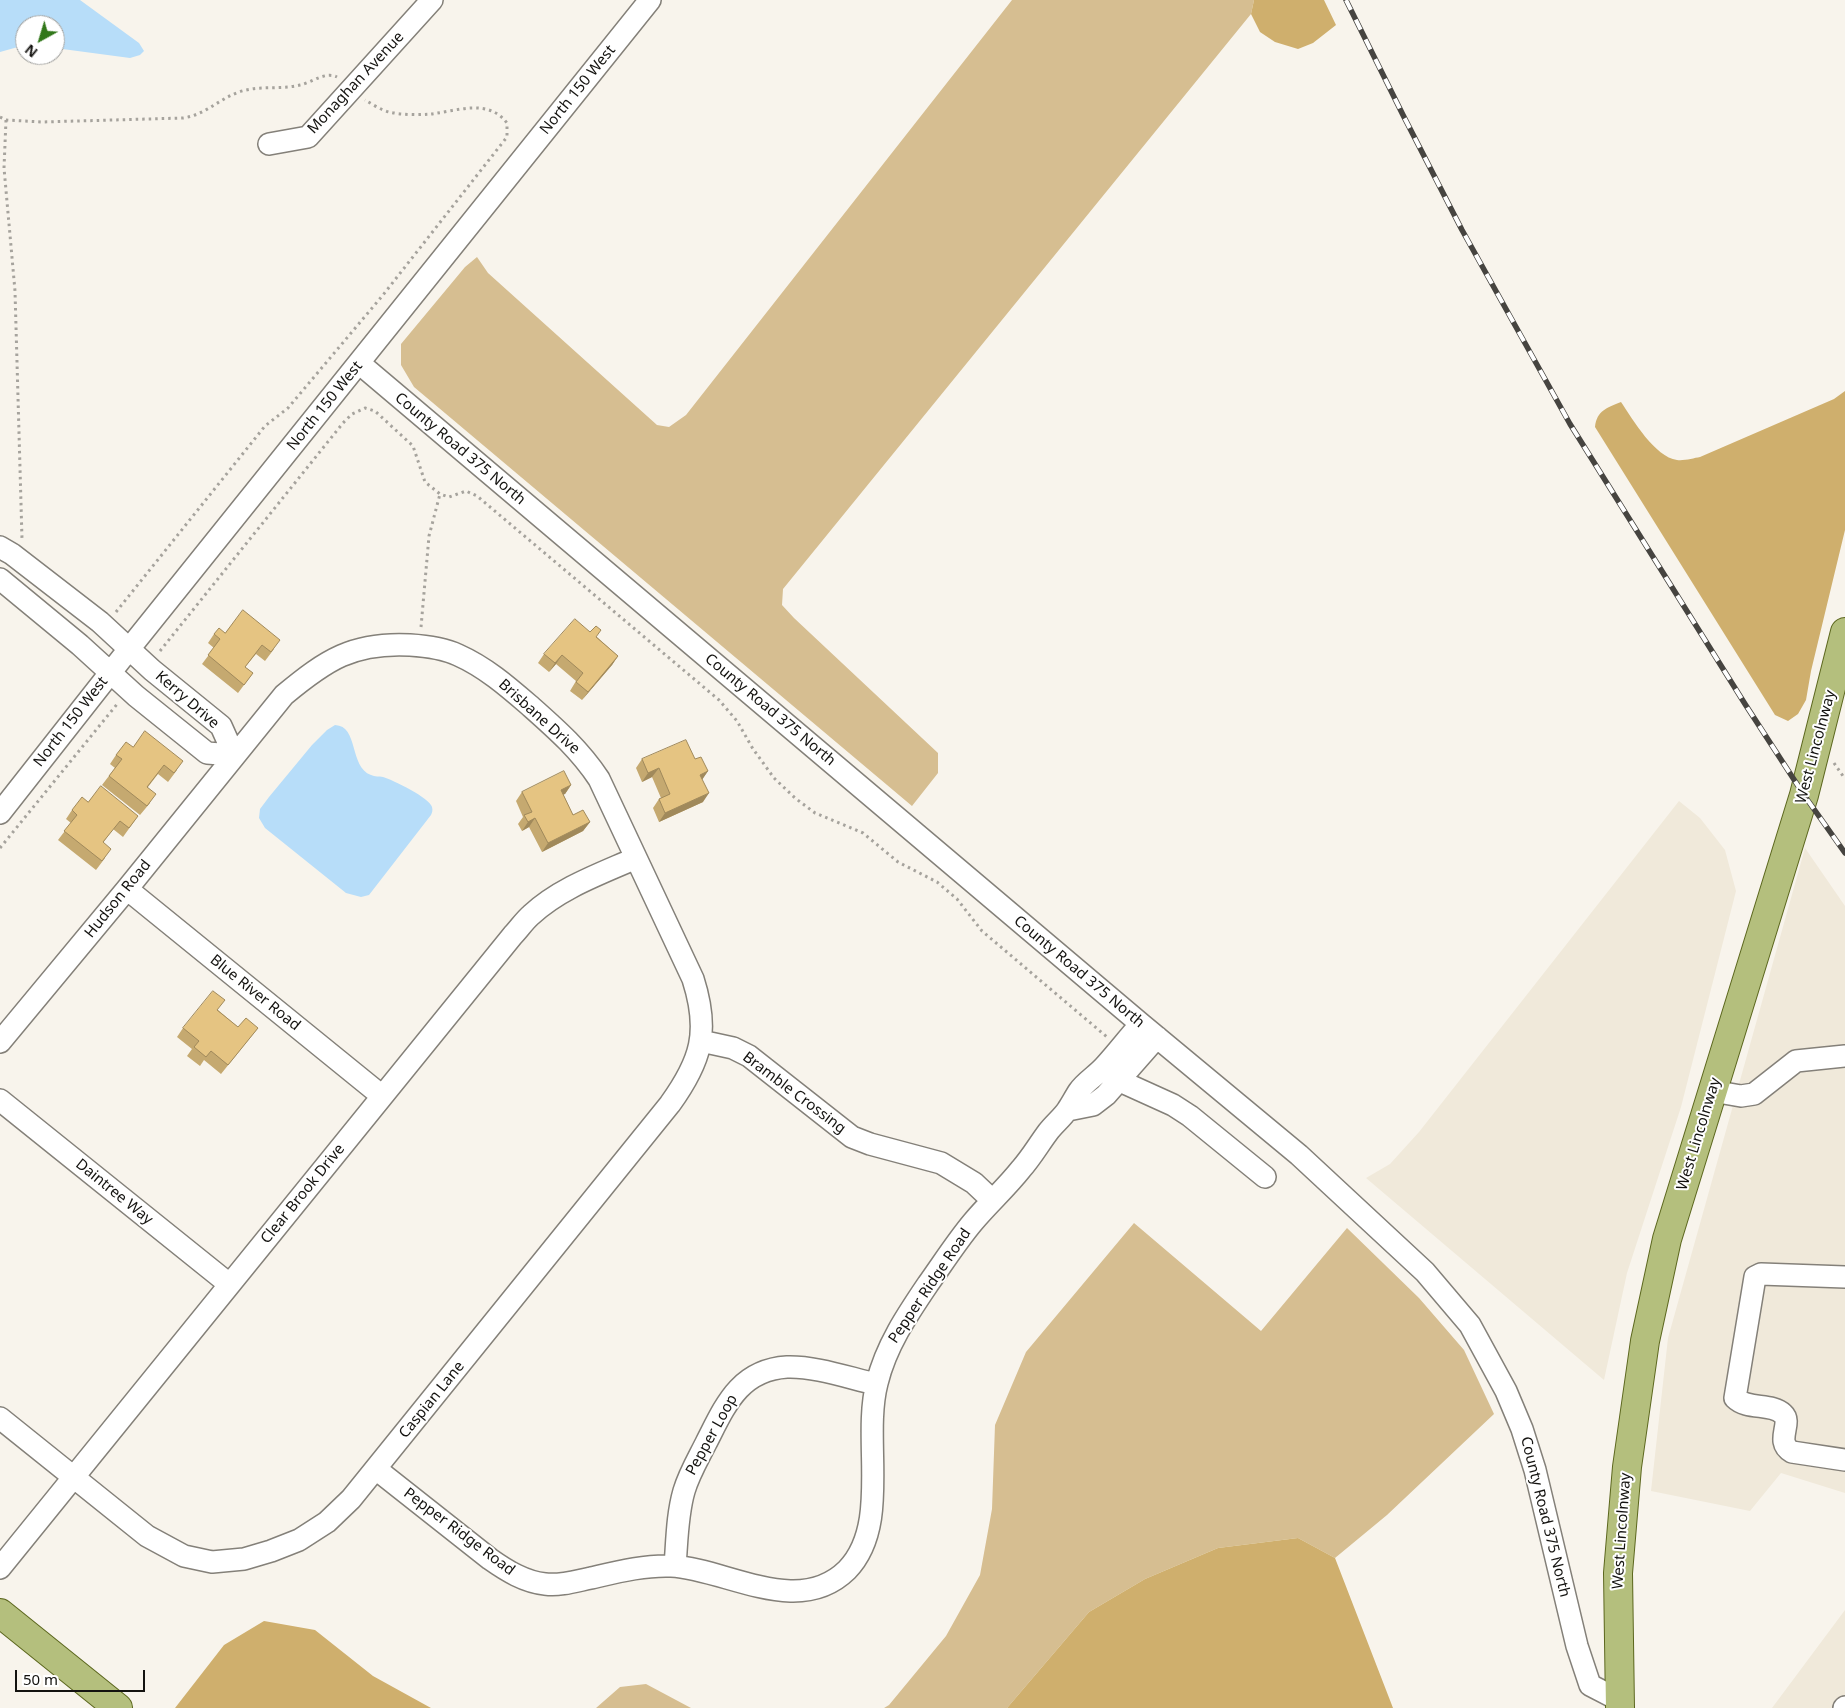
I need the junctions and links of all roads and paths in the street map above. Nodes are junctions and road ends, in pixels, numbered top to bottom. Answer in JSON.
{"nodes":[{"id":1,"x":650,"y":0,"type":"edge"},
{"id":2,"x":423,"y":3,"type":"edge"},
{"id":3,"x":352,"y":89,"type":"junction"},
{"id":4,"x":0,"y":117,"type":"edge"},
{"id":5,"x":6,"y":120,"type":"junction"},
{"id":6,"x":269,"y":144,"type":"dead end"},
{"id":7,"x":359,"y":364,"type":"junction"},
{"id":8,"x":440,"y":494,"type":"dead end"},
{"id":9,"x":0,"y":547,"type":"edge"},
{"id":10,"x":22,"y":547,"type":"dead end"},
{"id":11,"x":0,"y":579,"type":"edge"},
{"id":12,"x":112,"y":618,"type":"dead end"},
{"id":13,"x":1845,"y":632,"type":"edge"},
{"id":14,"x":419,"y":645,"type":"junction"},
{"id":15,"x":129,"y":649,"type":"junction"},
{"id":16,"x":110,"y":673,"type":"junction"},
{"id":17,"x":234,"y":755,"type":"junction"},
{"id":18,"x":0,"y":813,"type":"edge"},
{"id":19,"x":636,"y":858,"type":"junction"},
{"id":20,"x":127,"y":889,"type":"junction"},
{"id":21,"x":1140,"y":1024,"type":"junction"},
{"id":22,"x":1157,"y":1037,"type":"junction"},
{"id":23,"x":701,"y":1041,"type":"junction"},
{"id":24,"x":0,"y":1042,"type":"edge"},
{"id":25,"x":1845,"y":1056,"type":"edge"},
{"id":26,"x":1112,"y":1074,"type":"junction"},
{"id":27,"x":1712,"y":1091,"type":"junction"},
{"id":28,"x":382,"y":1096,"type":"junction"},
{"id":29,"x":0,"y":1100,"type":"edge"},
{"id":30,"x":1265,"y":1177,"type":"dead end"},
{"id":31,"x":992,"y":1200,"type":"junction"},
{"id":32,"x":1845,"y":1277,"type":"edge"},
{"id":33,"x":229,"y":1284,"type":"junction"},
{"id":34,"x":876,"y":1384,"type":"junction"},
{"id":35,"x":0,"y":1418,"type":"edge"},
{"id":36,"x":1845,"y":1460,"type":"edge"},
{"id":37,"x":376,"y":1469,"type":"junction"},
{"id":38,"x":73,"y":1477,"type":"junction"},
{"id":39,"x":674,"y":1566,"type":"junction"},
{"id":40,"x":0,"y":1568,"type":"edge"},
{"id":41,"x":0,"y":1613,"type":"edge"},
{"id":42,"x":1620,"y":1704,"type":"edge"},
{"id":43,"x":118,"y":1708,"type":"edge"}],
"edges":[{"from":1,"to":7,"type":"street","name":"North 150 West"},
{"from":2,"to":3,"type":"street","name":"Monaghan Avenue"},
{"from":3,"to":5,"type":"path"},
{"from":3,"to":6,"type":"street","name":"Monaghan Avenue"},
{"from":3,"to":12,"type":"path"},
{"from":4,"to":5,"type":"path"},
{"from":5,"to":10,"type":"path"},
{"from":7,"to":15,"type":"street","name":"North 150 West"},
{"from":7,"to":21,"type":"street","name":"County Road 375 North"},
{"from":8,"to":14,"type":"path"},
{"from":9,"to":15,"type":"street","name":"Kerry Drive"},
{"from":11,"to":16,"type":"street","name":"Kerry Drive"},
{"from":13,"to":27,"type":"main road","name":"West Lincolnway"},
{"from":14,"to":17,"type":"street","name":"Brisbane Drive"},
{"from":14,"to":19,"type":"street","name":"Brisbane Drive"},
{"from":15,"to":16,"type":"street","name":"North 150 West"},
{"from":15,"to":17,"type":"street","name":"Kerry Drive"},
{"from":16,"to":17,"type":"street","name":"Kerry Drive"},
{"from":16,"to":18,"type":"street","name":"North 150 West"},
{"from":17,"to":20,"type":"street","name":"Hudson Road"},
{"from":19,"to":23,"type":"street","name":"Brisbane Drive"},
{"from":19,"to":28,"type":"street","name":"Clear Brook Drive"},
{"from":20,"to":24,"type":"street","name":"Hudson Road"},
{"from":20,"to":28,"type":"street","name":"Blue River Road"},
{"from":21,"to":22,"type":"street","name":"County Road 375 North"},
{"from":21,"to":26,"type":"street","name":"Pepper Ridge Road"},
{"from":22,"to":26,"type":"street","name":"Pepper Ridge Road"},
{"from":22,"to":42,"type":"street","name":"County Road 375 North"},
{"from":23,"to":31,"type":"street","name":"Bramble Crossing"},
{"from":23,"to":37,"type":"street","name":"Caspian Lane"},
{"from":25,"to":27,"type":"street"},
{"from":26,"to":30,"type":"street"},
{"from":26,"to":31,"type":"street","name":"Pepper Ridge Road"},
{"from":27,"to":42,"type":"main road","name":"West Lincolnway"},
{"from":28,"to":33,"type":"street","name":"Clear Brook Drive"},
{"from":29,"to":33,"type":"street","name":"Daintree Way"},
{"from":31,"to":34,"type":"street","name":"Pepper Ridge Road"},
{"from":32,"to":36,"type":"street"},
{"from":33,"to":38,"type":"street","name":"Clear Brook Drive"},
{"from":34,"to":39,"type":"street","name":"Pepper Loop"},
{"from":34,"to":39,"type":"street","name":"Pepper Ridge Road"},
{"from":35,"to":38,"type":"street"},
{"from":37,"to":38,"type":"street","name":"Caspian Lane"},
{"from":37,"to":39,"type":"street","name":"Pepper Ridge Road"},
{"from":38,"to":40,"type":"street","name":"Clear Brook Drive"},
{"from":41,"to":43,"type":"main road"}]}
